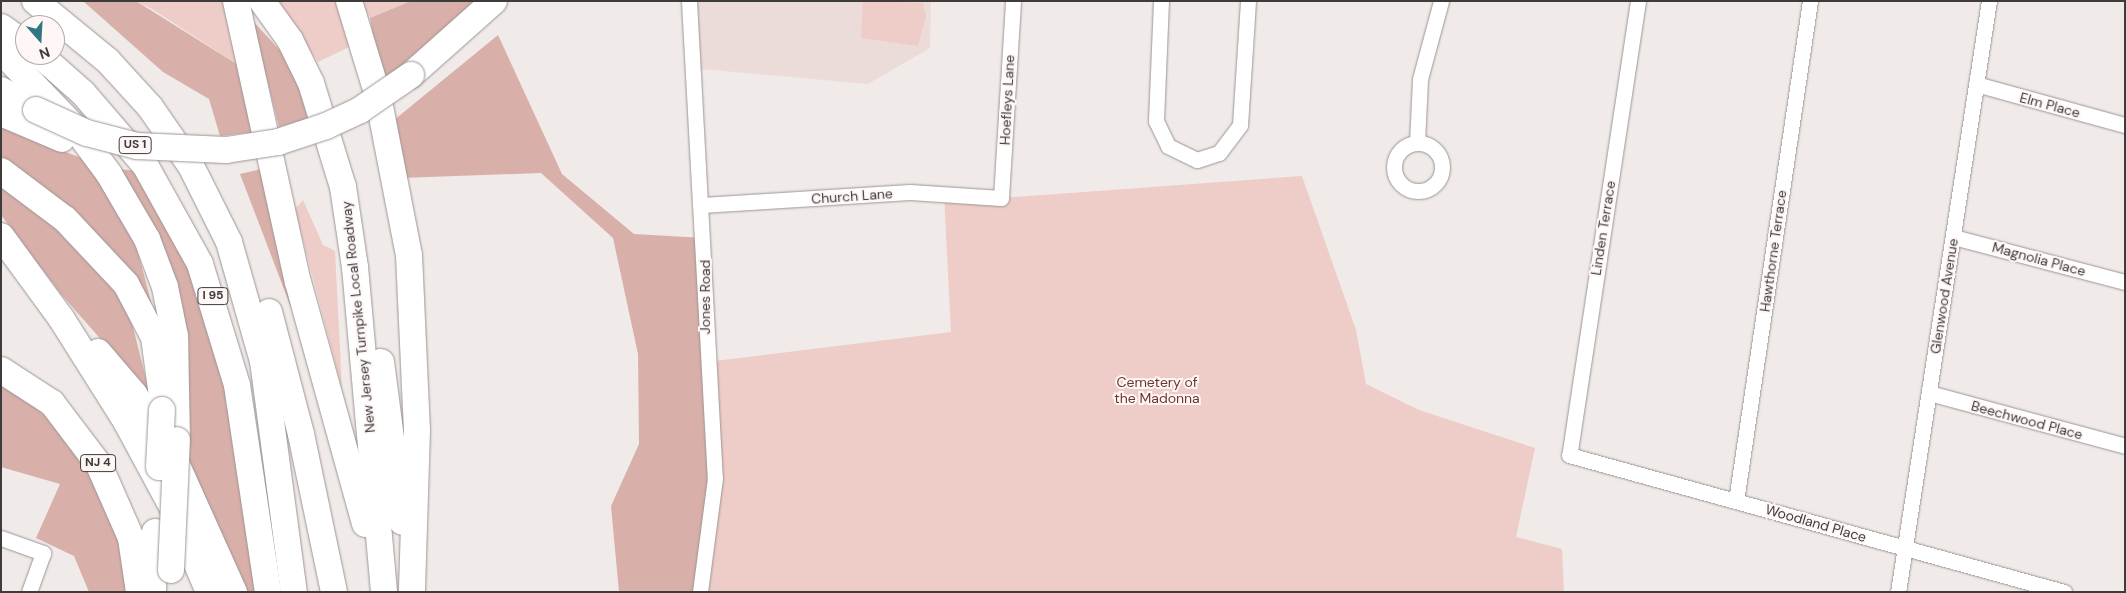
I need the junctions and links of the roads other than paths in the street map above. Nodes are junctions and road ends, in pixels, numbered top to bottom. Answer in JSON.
{"nodes":[{"id":1,"x":35,"y":1,"type":"edge"},
{"id":2,"x":236,"y":1,"type":"edge"},
{"id":3,"x":262,"y":1,"type":"edge"},
{"id":4,"x":349,"y":1,"type":"edge"},
{"id":5,"x":494,"y":1,"type":"edge"},
{"id":6,"x":689,"y":1,"type":"edge"},
{"id":7,"x":1013,"y":1,"type":"edge"},
{"id":8,"x":1161,"y":1,"type":"edge"},
{"id":9,"x":1248,"y":1,"type":"edge"},
{"id":10,"x":1441,"y":1,"type":"edge"},
{"id":11,"x":1638,"y":1,"type":"edge"},
{"id":12,"x":1810,"y":1,"type":"edge"},
{"id":13,"x":1990,"y":1,"type":"edge"},
{"id":14,"x":1,"y":27,"type":"edge"},
{"id":15,"x":15,"y":37,"type":"edge"},
{"id":16,"x":1,"y":51,"type":"edge"},
{"id":17,"x":51,"y":65,"type":"edge"},
{"id":18,"x":1976,"y":84,"type":"junction"},
{"id":19,"x":1,"y":90,"type":"edge"},
{"id":20,"x":315,"y":93,"type":"junction"},
{"id":21,"x":1,"y":113,"type":"edge"},
{"id":22,"x":2125,"y":125,"type":"edge"},
{"id":23,"x":1417,"y":143,"type":"dead end"},
{"id":24,"x":239,"y":149,"type":"junction"},
{"id":25,"x":1,"y":171,"type":"edge"},
{"id":26,"x":1001,"y":198,"type":"joint"},
{"id":27,"x":702,"y":205,"type":"junction"},
{"id":28,"x":216,"y":213,"type":"junction"},
{"id":29,"x":1,"y":236,"type":"edge"},
{"id":30,"x":1953,"y":237,"type":"junction"},
{"id":31,"x":1,"y":260,"type":"edge"},
{"id":32,"x":2125,"y":282,"type":"edge"},
{"id":33,"x":50,"y":303,"type":"junction"},
{"id":34,"x":1,"y":370,"type":"edge"},
{"id":35,"x":1929,"y":393,"type":"junction"},
{"id":36,"x":2125,"y":446,"type":"edge"},
{"id":37,"x":1569,"y":455,"type":"joint"},
{"id":38,"x":1736,"y":501,"type":"junction"},
{"id":39,"x":1,"y":538,"type":"edge"},
{"id":40,"x":1905,"y":548,"type":"junction"},
{"id":41,"x":411,"y":580,"type":"edge"},
{"id":42,"x":170,"y":581,"type":"edge"},
{"id":43,"x":30,"y":592,"type":"edge"},
{"id":44,"x":139,"y":592,"type":"edge"},
{"id":45,"x":153,"y":592,"type":"edge"},
{"id":46,"x":198,"y":592,"type":"edge"},
{"id":47,"x":209,"y":592,"type":"edge"},
{"id":48,"x":234,"y":592,"type":"edge"},
{"id":49,"x":268,"y":592,"type":"edge"},
{"id":50,"x":294,"y":592,"type":"edge"},
{"id":51,"x":334,"y":592,"type":"edge"},
{"id":52,"x":372,"y":592,"type":"edge"},
{"id":53,"x":384,"y":592,"type":"edge"},
{"id":54,"x":700,"y":592,"type":"edge"},
{"id":55,"x":1898,"y":592,"type":"edge"},
{"id":56,"x":2064,"y":592,"type":"edge"}],
"edges":[{"from":1,"to":28,"type":"highway","number":"I 95"},
{"from":2,"to":52,"type":"highway"},
{"from":3,"to":20,"type":"highway","name":"New Jersey Turnpike Local Roadway"},
{"from":4,"to":41,"type":"highway"},
{"from":5,"to":24,"type":"highway","number":"US 1","bridge":true},
{"from":6,"to":27,"type":"street","name":"Jones Road"},
{"from":7,"to":26,"type":"street","name":"Hoefleys Lane"},
{"from":8,"to":9,"type":"street"},
{"from":10,"to":23,"type":"street"},
{"from":11,"to":37,"type":"street","name":"Linden Terrace"},
{"from":12,"to":38,"type":"street","name":"Hawthorne Terrace"},
{"from":13,"to":18,"type":"street","name":"Glenwood Avenue"},
{"from":14,"to":15,"type":"highway"},
{"from":16,"to":42,"type":"highway","bridge":true},
{"from":17,"to":49,"type":"highway","number":"I 95"},
{"from":18,"to":22,"type":"street","name":"Elm Place"},
{"from":18,"to":30,"type":"street","name":"Glenwood Avenue"},
{"from":19,"to":24,"type":"highway","number":"US 1","bridge":true},
{"from":20,"to":41,"type":"highway"},
{"from":20,"to":53,"type":"highway","name":"New Jersey Turnpike Local Roadway"},
{"from":21,"to":24,"type":"highway","bridge":true},
{"from":25,"to":45,"type":"highway","bridge":true},
{"from":26,"to":27,"type":"street","name":"Church Lane"},
{"from":27,"to":54,"type":"street","name":"Jones Road"},
{"from":28,"to":50,"type":"highway","number":"I 95"},
{"from":28,"to":51,"type":"highway"},
{"from":29,"to":33,"type":"highway"},
{"from":30,"to":32,"type":"street","name":"Magnolia Place"},
{"from":30,"to":35,"type":"street","name":"Glenwood Avenue"},
{"from":31,"to":46,"type":"highway"},
{"from":33,"to":47,"type":"highway"},
{"from":33,"to":48,"type":"highway"},
{"from":34,"to":44,"type":"highway","number":"NJ 4"},
{"from":35,"to":36,"type":"street","name":"Beechwood Place"},
{"from":35,"to":40,"type":"street","name":"Glenwood Avenue"},
{"from":37,"to":38,"type":"street","name":"Woodland Place"},
{"from":38,"to":40,"type":"street","name":"Woodland Place"},
{"from":39,"to":43,"type":"street"},
{"from":40,"to":55,"type":"street","name":"Glenwood Avenue"},
{"from":40,"to":56,"type":"street","name":"Woodland Place"}]}
